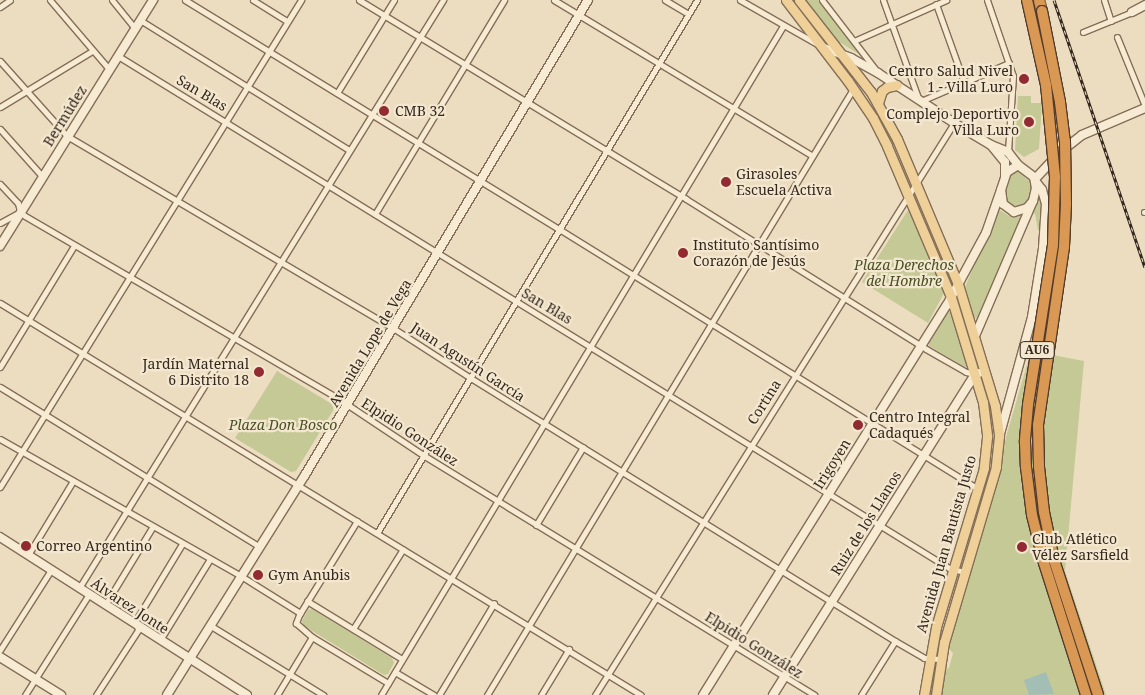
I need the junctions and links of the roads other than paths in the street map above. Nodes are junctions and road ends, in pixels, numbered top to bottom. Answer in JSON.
{"nodes":[{"id":1,"x":10,"y":0,"type":"edge"},
{"id":2,"x":50,"y":0,"type":"edge"},
{"id":3,"x":112,"y":0,"type":"edge"},
{"id":4,"x":153,"y":0,"type":"edge"},
{"id":5,"x":184,"y":0,"type":"edge"},
{"id":6,"x":252,"y":0,"type":"edge"},
{"id":7,"x":301,"y":0,"type":"edge"},
{"id":8,"x":360,"y":0,"type":"edge"},
{"id":9,"x":394,"y":0,"type":"edge"},
{"id":10,"x":443,"y":0,"type":"edge"},
{"id":11,"x":504,"y":0,"type":"edge"},
{"id":12,"x":554,"y":0,"type":"edge"},
{"id":13,"x":588,"y":0,"type":"edge"},
{"id":14,"x":665,"y":0,"type":"edge"},
{"id":15,"x":697,"y":0,"type":"edge"},
{"id":16,"x":740,"y":0,"type":"edge"},
{"id":17,"x":786,"y":0,"type":"edge"},
{"id":18,"x":799,"y":0,"type":"edge"},
{"id":19,"x":822,"y":0,"type":"edge"},
{"id":20,"x":882,"y":0,"type":"edge"},
{"id":21,"x":946,"y":0,"type":"edge"},
{"id":22,"x":987,"y":0,"type":"edge"},
{"id":23,"x":1027,"y":0,"type":"edge"},
{"id":24,"x":1039,"y":0,"type":"edge"},
{"id":25,"x":1104,"y":0,"type":"edge"},
{"id":26,"x":1141,"y":0,"type":"edge"},
{"id":27,"x":936,"y":4,"type":"junction"},
{"id":28,"x":1145,"y":4,"type":"edge"},
{"id":29,"x":0,"y":7,"type":"edge"},
{"id":30,"x":1132,"y":12,"type":"junction"},
{"id":31,"x":688,"y":14,"type":"junction"},
{"id":32,"x":385,"y":16,"type":"junction"},
{"id":33,"x":578,"y":16,"type":"junction"},
{"id":34,"x":140,"y":20,"type":"junction"},
{"id":35,"x":288,"y":21,"type":"junction"},
{"id":36,"x":1111,"y":21,"type":"junction"},
{"id":37,"x":891,"y":24,"type":"junction"},
{"id":38,"x":782,"y":26,"type":"junction"},
{"id":39,"x":135,"y":28,"type":"junction"},
{"id":40,"x":1083,"y":32,"type":"dead end"},
{"id":41,"x":420,"y":37,"type":"junction"},
{"id":42,"x":1117,"y":37,"type":"dead end"},
{"id":43,"x":854,"y":41,"type":"junction"},
{"id":44,"x":824,"y":48,"type":"junction"},
{"id":45,"x":92,"y":51,"type":"junction"},
{"id":46,"x":268,"y":51,"type":"junction"},
{"id":47,"x":842,"y":54,"type":"junction"},
{"id":48,"x":118,"y":56,"type":"junction"},
{"id":49,"x":0,"y":62,"type":"edge"},
{"id":50,"x":1010,"y":63,"type":"junction"},
{"id":51,"x":659,"y":64,"type":"junction"},
{"id":52,"x":466,"y":65,"type":"junction"},
{"id":53,"x":108,"y":69,"type":"junction"},
{"id":54,"x":878,"y":73,"type":"junction"},
{"id":55,"x":964,"y":82,"type":"junction"},
{"id":56,"x":897,"y":85,"type":"junction"},
{"id":57,"x":246,"y":86,"type":"junction"},
{"id":58,"x":853,"y":88,"type":"junction"},
{"id":59,"x":27,"y":91,"type":"junction"},
{"id":60,"x":337,"y":93,"type":"junction"},
{"id":61,"x":920,"y":100,"type":"junction"},
{"id":62,"x":527,"y":102,"type":"junction"},
{"id":63,"x":878,"y":103,"type":"junction"},
{"id":64,"x":0,"y":107,"type":"edge"},
{"id":65,"x":1145,"y":107,"type":"edge"},
{"id":66,"x":734,"y":109,"type":"junction"},
{"id":67,"x":371,"y":114,"type":"junction"},
{"id":68,"x":226,"y":121,"type":"junction"},
{"id":69,"x":954,"y":122,"type":"junction"},
{"id":70,"x":0,"y":129,"type":"edge"},
{"id":71,"x":68,"y":136,"type":"junction"},
{"id":72,"x":419,"y":143,"type":"junction"},
{"id":73,"x":991,"y":145,"type":"junction"},
{"id":74,"x":349,"y":150,"type":"junction"},
{"id":75,"x":607,"y":150,"type":"junction"},
{"id":76,"x":1008,"y":152,"type":"junction"},
{"id":77,"x":811,"y":155,"type":"junction"},
{"id":78,"x":1018,"y":164,"type":"junction"},
{"id":79,"x":1005,"y":175,"type":"junction"},
{"id":80,"x":42,"y":176,"type":"junction"},
{"id":81,"x":480,"y":181,"type":"junction"},
{"id":82,"x":1035,"y":181,"type":"junction"},
{"id":83,"x":917,"y":182,"type":"junction"},
{"id":84,"x":0,"y":184,"type":"edge"},
{"id":85,"x":328,"y":184,"type":"junction"},
{"id":86,"x":1001,"y":190,"type":"junction"},
{"id":87,"x":909,"y":195,"type":"junction"},
{"id":88,"x":682,"y":196,"type":"junction"},
{"id":89,"x":177,"y":200,"type":"junction"},
{"id":90,"x":1033,"y":201,"type":"junction"},
{"id":91,"x":20,"y":212,"type":"junction"},
{"id":92,"x":375,"y":214,"type":"junction"},
{"id":93,"x":0,"y":223,"type":"edge"},
{"id":94,"x":559,"y":229,"type":"junction"},
{"id":95,"x":759,"y":244,"type":"junction"},
{"id":96,"x":0,"y":246,"type":"edge"},
{"id":97,"x":74,"y":246,"type":"junction"},
{"id":98,"x":438,"y":253,"type":"junction"},
{"id":99,"x":279,"y":261,"type":"junction"},
{"id":100,"x":634,"y":275,"type":"junction"},
{"id":101,"x":129,"y":277,"type":"junction"},
{"id":102,"x":958,"y":284,"type":"junction"},
{"id":103,"x":845,"y":297,"type":"junction"},
{"id":104,"x":951,"y":297,"type":"junction"},
{"id":105,"x":516,"y":301,"type":"junction"},
{"id":106,"x":0,"y":302,"type":"edge"},
{"id":107,"x":29,"y":320,"type":"junction"},
{"id":108,"x":711,"y":322,"type":"junction"},
{"id":109,"x":393,"y":328,"type":"junction"},
{"id":110,"x":975,"y":336,"type":"junction"},
{"id":111,"x":232,"y":337,"type":"junction"},
{"id":112,"x":921,"y":345,"type":"junction"},
{"id":113,"x":590,"y":346,"type":"junction"},
{"id":114,"x":82,"y":353,"type":"junction"},
{"id":115,"x":0,"y":367,"type":"edge"},
{"id":116,"x":985,"y":370,"type":"junction"},
{"id":117,"x":975,"y":374,"type":"junction"},
{"id":118,"x":796,"y":375,"type":"junction"},
{"id":119,"x":469,"y":377,"type":"junction"},
{"id":120,"x":0,"y":387,"type":"edge"},
{"id":121,"x":668,"y":394,"type":"junction"},
{"id":122,"x":347,"y":405,"type":"junction"},
{"id":123,"x":44,"y":414,"type":"junction"},
{"id":124,"x":184,"y":414,"type":"junction"},
{"id":125,"x":544,"y":423,"type":"junction"},
{"id":126,"x":872,"y":423,"type":"junction"},
{"id":127,"x":999,"y":436,"type":"junction"},
{"id":128,"x":0,"y":439,"type":"edge"},
{"id":129,"x":752,"y":446,"type":"junction"},
{"id":130,"x":583,"y":448,"type":"junction"},
{"id":131,"x":21,"y":451,"type":"junction"},
{"id":132,"x":924,"y":454,"type":"junction"},
{"id":133,"x":423,"y":455,"type":"junction"},
{"id":134,"x":621,"y":471,"type":"junction"},
{"id":135,"x":146,"y":477,"type":"junction"},
{"id":136,"x":73,"y":481,"type":"junction"},
{"id":137,"x":299,"y":485,"type":"junction"},
{"id":138,"x":0,"y":488,"type":"edge"},
{"id":139,"x":978,"y":488,"type":"junction"},
{"id":140,"x":828,"y":494,"type":"junction"},
{"id":141,"x":497,"y":500,"type":"junction"},
{"id":142,"x":126,"y":510,"type":"junction"},
{"id":143,"x":357,"y":521,"type":"junction"},
{"id":144,"x":703,"y":523,"type":"junction"},
{"id":145,"x":536,"y":524,"type":"junction"},
{"id":146,"x":879,"y":525,"type":"junction"},
{"id":147,"x":153,"y":526,"type":"junction"},
{"id":148,"x":377,"y":533,"type":"junction"},
{"id":149,"x":0,"y":538,"type":"edge"},
{"id":150,"x":182,"y":544,"type":"junction"},
{"id":151,"x":260,"y":547,"type":"junction"},
{"id":152,"x":574,"y":548,"type":"junction"},
{"id":153,"x":403,"y":549,"type":"junction"},
{"id":154,"x":28,"y":555,"type":"junction"},
{"id":155,"x":210,"y":559,"type":"junction"},
{"id":156,"x":51,"y":570,"type":"junction"},
{"id":157,"x":954,"y":570,"type":"junction"},
{"id":158,"x":781,"y":571,"type":"junction"},
{"id":159,"x":964,"y":572,"type":"junction"},
{"id":160,"x":241,"y":576,"type":"junction"},
{"id":161,"x":450,"y":577,"type":"junction"},
{"id":162,"x":79,"y":588,"type":"junction"},
{"id":163,"x":89,"y":594,"type":"junction"},
{"id":164,"x":657,"y":599,"type":"junction"},
{"id":165,"x":307,"y":601,"type":"junction"},
{"id":166,"x":832,"y":602,"type":"junction"},
{"id":167,"x":494,"y":603,"type":"junction"},
{"id":168,"x":105,"y":605,"type":"junction"},
{"id":169,"x":300,"y":613,"type":"junction"},
{"id":170,"x":137,"y":625,"type":"junction"},
{"id":171,"x":529,"y":625,"type":"junction"},
{"id":172,"x":211,"y":626,"type":"junction"},
{"id":173,"x":353,"y":629,"type":"junction"},
{"id":174,"x":312,"y":636,"type":"junction"},
{"id":175,"x":160,"y":640,"type":"junction"},
{"id":176,"x":895,"y":641,"type":"junction"},
{"id":177,"x":734,"y":645,"type":"junction"},
{"id":178,"x":569,"y":649,"type":"junction"},
{"id":179,"x":0,"y":650,"type":"edge"},
{"id":180,"x":0,"y":657,"type":"edge"},
{"id":181,"x":929,"y":658,"type":"junction"},
{"id":182,"x":190,"y":659,"type":"junction"},
{"id":183,"x":402,"y":659,"type":"junction"},
{"id":184,"x":940,"y":659,"type":"junction"},
{"id":185,"x":395,"y":672,"type":"junction"},
{"id":186,"x":290,"y":674,"type":"junction"},
{"id":187,"x":608,"y":674,"type":"junction"},
{"id":188,"x":784,"y":677,"type":"junction"},
{"id":189,"x":35,"y":679,"type":"junction"},
{"id":190,"x":388,"y":682,"type":"junction"},
{"id":191,"x":25,"y":695,"type":"edge"},
{"id":192,"x":61,"y":695,"type":"edge"},
{"id":193,"x":96,"y":695,"type":"edge"},
{"id":194,"x":168,"y":695,"type":"edge"},
{"id":195,"x":246,"y":695,"type":"edge"},
{"id":196,"x":277,"y":695,"type":"edge"},
{"id":197,"x":323,"y":695,"type":"edge"},
{"id":198,"x":381,"y":695,"type":"edge"},
{"id":199,"x":434,"y":695,"type":"edge"},
{"id":200,"x":439,"y":695,"type":"edge"},
{"id":201,"x":487,"y":695,"type":"edge"},
{"id":202,"x":541,"y":695,"type":"edge"},
{"id":203,"x":595,"y":695,"type":"edge"},
{"id":204,"x":641,"y":695,"type":"edge"},
{"id":205,"x":703,"y":695,"type":"edge"},
{"id":206,"x":773,"y":695,"type":"edge"},
{"id":207,"x":814,"y":695,"type":"edge"},
{"id":208,"x":861,"y":695,"type":"edge"},
{"id":209,"x":924,"y":695,"type":"edge"},
{"id":210,"x":936,"y":695,"type":"edge"},
{"id":211,"x":1086,"y":695,"type":"edge"},
{"id":212,"x":1098,"y":695,"type":"edge"}],
"edges":[{"from":1,"to":29,"type":"street"},
{"from":2,"to":45,"type":"street"},
{"from":3,"to":39,"type":"street"},
{"from":4,"to":34,"type":"street","name":"Bermúdez"},
{"from":5,"to":46,"type":"street"},
{"from":6,"to":35,"type":"street"},
{"from":7,"to":35,"type":"street"},
{"from":8,"to":32,"type":"street"},
{"from":9,"to":32,"type":"street"},
{"from":10,"to":41,"type":"street"},
{"from":11,"to":52,"type":"street"},
{"from":12,"to":33,"type":"street"},
{"from":13,"to":33,"type":"street","name":"Avenida Lope de Vega"},
{"from":14,"to":31,"type":"street"},
{"from":15,"to":31,"type":"street"},
{"from":16,"to":38,"type":"street"},
{"from":17,"to":44,"type":"main road","name":"Avenida Juan Bautista Justo"},
{"from":18,"to":47,"type":"main road","name":"Avenida Juan Bautista Justo"},
{"from":19,"to":43,"type":"street"},
{"from":20,"to":37,"type":"street"},
{"from":21,"to":27,"type":"street"},
{"from":22,"to":50,"type":"street"},
{"from":23,"to":211,"type":"highway","number":"AU6","bridge":true},
{"from":24,"to":212,"type":"highway","number":"AU6","bridge":true},
{"from":25,"to":36,"type":"street"},
{"from":26,"to":28,"type":"street"},
{"from":26,"to":30,"type":"street"},
{"from":27,"to":37,"type":"street"},
{"from":27,"to":55,"type":"street"},
{"from":28,"to":30,"type":"street"},
{"from":30,"to":36,"type":"street"},
{"from":31,"to":51,"type":"street"},
{"from":32,"to":41,"type":"street"},
{"from":32,"to":60,"type":"street"},
{"from":33,"to":51,"type":"street"},
{"from":33,"to":62,"type":"street","name":"Avenida Lope de Vega"},
{"from":34,"to":39,"type":"street","name":"Bermúdez"},
{"from":34,"to":57,"type":"street"},
{"from":35,"to":46,"type":"street"},
{"from":36,"to":40,"type":"street"},
{"from":37,"to":43,"type":"street"},
{"from":37,"to":61,"type":"street"},
{"from":38,"to":44,"type":"street"},
{"from":38,"to":66,"type":"street"},
{"from":39,"to":48,"type":"street","name":"Bermúdez"},
{"from":41,"to":52,"type":"street"},
{"from":41,"to":67,"type":"street"},
{"from":42,"to":65,"type":"street"},
{"from":43,"to":54,"type":"street"},
{"from":44,"to":47,"type":"street"},
{"from":44,"to":58,"type":"main road","name":"Avenida Juan Bautista Justo"},
{"from":45,"to":53,"type":"street"},
{"from":45,"to":59,"type":"street"},
{"from":46,"to":57,"type":"street"},
{"from":46,"to":60,"type":"street"},
{"from":47,"to":54,"type":"street"},
{"from":47,"to":63,"type":"main road","name":"Avenida Juan Bautista Justo"},
{"from":48,"to":53,"type":"street","name":"Bermúdez"},
{"from":48,"to":68,"type":"street","name":"San Blas"},
{"from":49,"to":59,"type":"street","name":"Juan Agustín García"},
{"from":50,"to":55,"type":"street"},
{"from":50,"to":76,"type":"street"},
{"from":51,"to":66,"type":"street"},
{"from":51,"to":75,"type":"street"},
{"from":52,"to":62,"type":"street"},
{"from":52,"to":72,"type":"street"},
{"from":53,"to":71,"type":"street","name":"Bermúdez"},
{"from":54,"to":56,"type":"street"},
{"from":55,"to":61,"type":"street"},
{"from":56,"to":61,"type":"street"},
{"from":56,"to":63,"type":"main road"},
{"from":57,"to":68,"type":"street"},
{"from":57,"to":74,"type":"street"},
{"from":58,"to":77,"type":"street"},
{"from":58,"to":87,"type":"main road","name":"Avenida Juan Bautista Justo"},
{"from":59,"to":64,"type":"street"},
{"from":59,"to":71,"type":"street","name":"Juan Agustín García"},
{"from":60,"to":67,"type":"street"},
{"from":61,"to":69,"type":"street"},
{"from":62,"to":75,"type":"street"},
{"from":62,"to":81,"type":"street","name":"Avenida Lope de Vega"},
{"from":63,"to":83,"type":"main road","name":"Avenida Juan Bautista Justo"},
{"from":65,"to":82,"type":"street"},
{"from":66,"to":77,"type":"street"},
{"from":66,"to":88,"type":"street"},
{"from":67,"to":72,"type":"street"},
{"from":67,"to":74,"type":"street"},
{"from":68,"to":85,"type":"street","name":"San Blas"},
{"from":68,"to":89,"type":"street"},
{"from":69,"to":73,"type":"street"},
{"from":69,"to":83,"type":"street","name":"Cortina"},
{"from":70,"to":80,"type":"street"},
{"from":71,"to":80,"type":"street","name":"Bermúdez"},
{"from":71,"to":89,"type":"street","name":"Juan Agustín García"},
{"from":72,"to":81,"type":"street"},
{"from":72,"to":92,"type":"street"},
{"from":73,"to":76,"type":"street"},
{"from":73,"to":79,"type":"street"},
{"from":74,"to":85,"type":"street"},
{"from":75,"to":88,"type":"street"},
{"from":75,"to":94,"type":"street"},
{"from":76,"to":78,"type":"street"},
{"from":77,"to":95,"type":"street"},
{"from":78,"to":79,"type":"street"},
{"from":78,"to":82,"type":"street"},
{"from":79,"to":86,"type":"street"},
{"from":80,"to":91,"type":"street","name":"Bermúdez"},
{"from":81,"to":94,"type":"street"},
{"from":81,"to":98,"type":"street","name":"Avenida Lope de Vega"},
{"from":82,"to":90,"type":"street"},
{"from":82,"to":127,"type":"street"},
{"from":83,"to":87,"type":"street","name":"Cortina"},
{"from":83,"to":102,"type":"main road","name":"Avenida Juan Bautista Justo"},
{"from":84,"to":91,"type":"street","name":"Elpidio González"},
{"from":85,"to":92,"type":"street","name":"San Blas"},
{"from":85,"to":99,"type":"street"},
{"from":86,"to":90,"type":"street"},
{"from":86,"to":102,"type":"street","name":"Irigoyen"},
{"from":87,"to":103,"type":"street","name":"Cortina"},
{"from":87,"to":104,"type":"main road","name":"Avenida Juan Bautista Justo"},
{"from":88,"to":95,"type":"street"},
{"from":88,"to":100,"type":"street"},
{"from":89,"to":99,"type":"street","name":"Juan Agustín García"},
{"from":89,"to":101,"type":"street"},
{"from":90,"to":110,"type":"street"},
{"from":91,"to":93,"type":"street"},
{"from":91,"to":96,"type":"street","name":"Bermúdez"},
{"from":91,"to":97,"type":"street","name":"Elpidio González"},
{"from":92,"to":98,"type":"street","name":"San Blas"},
{"from":94,"to":100,"type":"street"},
{"from":94,"to":105,"type":"street"},
{"from":95,"to":103,"type":"street"},
{"from":95,"to":108,"type":"street"},
{"from":97,"to":101,"type":"street","name":"Elpidio González"},
{"from":97,"to":107,"type":"street"},
{"from":98,"to":105,"type":"street","name":"San Blas"},
{"from":98,"to":109,"type":"street","name":"Avenida Lope de Vega"},
{"from":99,"to":109,"type":"street","name":"Juan Agustín García"},
{"from":99,"to":111,"type":"street"},
{"from":100,"to":108,"type":"street"},
{"from":100,"to":113,"type":"street"},
{"from":101,"to":111,"type":"street","name":"Elpidio González"},
{"from":101,"to":114,"type":"street"},
{"from":102,"to":104,"type":"street","name":"Irigoyen"},
{"from":102,"to":110,"type":"main road","name":"Avenida Juan Bautista Justo"},
{"from":103,"to":112,"type":"street"},
{"from":103,"to":118,"type":"street","name":"Cortina"},
{"from":104,"to":112,"type":"street","name":"Irigoyen"},
{"from":104,"to":117,"type":"main road","name":"Avenida Juan Bautista Justo"},
{"from":105,"to":113,"type":"street","name":"San Blas"},
{"from":105,"to":119,"type":"street"},
{"from":106,"to":107,"type":"street"},
{"from":107,"to":114,"type":"street"},
{"from":107,"to":115,"type":"street"},
{"from":108,"to":118,"type":"street"},
{"from":108,"to":121,"type":"street"},
{"from":109,"to":119,"type":"street","name":"Juan Agustín García"},
{"from":109,"to":122,"type":"street","name":"Avenida Lope de Vega"},
{"from":110,"to":116,"type":"main road","name":"Avenida Juan Bautista Justo"},
{"from":111,"to":122,"type":"street","name":"Elpidio González"},
{"from":111,"to":124,"type":"street"},
{"from":112,"to":117,"type":"street"},
{"from":112,"to":126,"type":"street","name":"Irigoyen"},
{"from":113,"to":121,"type":"street","name":"San Blas"},
{"from":113,"to":125,"type":"street"},
{"from":114,"to":123,"type":"street"},
{"from":114,"to":124,"type":"street"},
{"from":116,"to":117,"type":"street"},
{"from":116,"to":127,"type":"main road","name":"Avenida Juan Bautista Justo"},
{"from":117,"to":132,"type":"street","name":"Ruiz de los Llanos"},
{"from":117,"to":139,"type":"main road","name":"Avenida Juan Bautista Justo"},
{"from":118,"to":126,"type":"street"},
{"from":118,"to":129,"type":"street","name":"Cortina"},
{"from":119,"to":125,"type":"street","name":"Juan Agustín García"},
{"from":119,"to":133,"type":"street"},
{"from":120,"to":123,"type":"street"},
{"from":121,"to":129,"type":"street","name":"San Blas"},
{"from":121,"to":134,"type":"street"},
{"from":122,"to":133,"type":"street","name":"Elpidio González"},
{"from":122,"to":137,"type":"street","name":"Avenida Lope de Vega"},
{"from":123,"to":131,"type":"street"},
{"from":123,"to":135,"type":"street"},
{"from":124,"to":135,"type":"street"},
{"from":124,"to":137,"type":"street"},
{"from":125,"to":130,"type":"street","name":"Juan Agustín García"},
{"from":125,"to":141,"type":"street"},
{"from":126,"to":132,"type":"street"},
{"from":126,"to":140,"type":"street","name":"Irigoyen"},
{"from":127,"to":159,"type":"main road","name":"Avenida Juan Bautista Justo"},
{"from":128,"to":131,"type":"street"},
{"from":129,"to":140,"type":"street","name":"San Blas"},
{"from":129,"to":144,"type":"street","name":"Cortina"},
{"from":130,"to":134,"type":"street","name":"Juan Agustín García"},
{"from":130,"to":145,"type":"street"},
{"from":131,"to":136,"type":"street"},
{"from":131,"to":138,"type":"street"},
{"from":132,"to":139,"type":"street"},
{"from":132,"to":146,"type":"street","name":"Ruiz de los Llanos"},
{"from":133,"to":141,"type":"street","name":"Elpidio González"},
{"from":133,"to":148,"type":"street"},
{"from":134,"to":144,"type":"street","name":"Juan Agustín García"},
{"from":134,"to":152,"type":"street"},
{"from":135,"to":142,"type":"street"},
{"from":135,"to":151,"type":"street"},
{"from":136,"to":142,"type":"street"},
{"from":136,"to":154,"type":"street"},
{"from":137,"to":143,"type":"street"},
{"from":137,"to":151,"type":"street","name":"Avenida Lope de Vega"},
{"from":139,"to":157,"type":"main road","name":"Avenida Juan Bautista Justo"},
{"from":140,"to":146,"type":"street","name":"San Blas"},
{"from":140,"to":158,"type":"street","name":"Irigoyen"},
{"from":141,"to":145,"type":"street","name":"Elpidio González"},
{"from":141,"to":161,"type":"street"},
{"from":142,"to":147,"type":"street"},
{"from":142,"to":162,"type":"street"},
{"from":143,"to":148,"type":"street"},
{"from":143,"to":165,"type":"street"},
{"from":144,"to":158,"type":"street","name":"Juan Agustín García"},
{"from":144,"to":164,"type":"street","name":"Cortina"},
{"from":145,"to":152,"type":"street","name":"Elpidio González"},
{"from":146,"to":157,"type":"street","name":"San Blas"},
{"from":146,"to":166,"type":"street","name":"Ruiz de los Llanos"},
{"from":147,"to":150,"type":"street"},
{"from":147,"to":168,"type":"street"},
{"from":148,"to":153,"type":"street"},
{"from":149,"to":154,"type":"street","name":"Álvarez Jonte"},
{"from":150,"to":155,"type":"street"},
{"from":150,"to":170,"type":"street"},
{"from":151,"to":160,"type":"street","name":"Avenida Lope de Vega"},
{"from":152,"to":164,"type":"street","name":"Elpidio González"},
{"from":152,"to":171,"type":"street"},
{"from":153,"to":161,"type":"street"},
{"from":153,"to":173,"type":"street"},
{"from":154,"to":156,"type":"street","name":"Álvarez Jonte"},
{"from":155,"to":160,"type":"street"},
{"from":155,"to":175,"type":"street"},
{"from":156,"to":162,"type":"street","name":"Álvarez Jonte"},
{"from":156,"to":179,"type":"street"},
{"from":157,"to":159,"type":"street","name":"San Blas"},
{"from":157,"to":181,"type":"main road","name":"Avenida Juan Bautista Justo"},
{"from":158,"to":166,"type":"street","name":"Juan Agustín García"},
{"from":158,"to":177,"type":"street","name":"Irigoyen"},
{"from":159,"to":184,"type":"main road","name":"Avenida Juan Bautista Justo"},
{"from":160,"to":169,"type":"street"},
{"from":160,"to":172,"type":"street","name":"Avenida Lope de Vega"},
{"from":161,"to":167,"type":"street"},
{"from":161,"to":183,"type":"street"},
{"from":162,"to":163,"type":"street","name":"Álvarez Jonte"},
{"from":163,"to":168,"type":"street","name":"Álvarez Jonte"},
{"from":163,"to":189,"type":"street"},
{"from":164,"to":177,"type":"street","name":"Elpidio González"},
{"from":164,"to":187,"type":"street","name":"Cortina"},
{"from":165,"to":169,"type":"street"},
{"from":165,"to":173,"type":"street"},
{"from":166,"to":176,"type":"street","name":"Juan Agustín García"},
{"from":166,"to":188,"type":"street","name":"Ruiz de los Llanos"},
{"from":167,"to":171,"type":"street"},
{"from":167,"to":200,"type":"street"},
{"from":168,"to":170,"type":"street","name":"Álvarez Jonte"},
{"from":169,"to":174,"type":"street"},
{"from":170,"to":175,"type":"street","name":"Álvarez Jonte"},
{"from":170,"to":193,"type":"street"},
{"from":171,"to":178,"type":"street"},
{"from":171,"to":201,"type":"street"},
{"from":172,"to":182,"type":"street","name":"Avenida Lope de Vega"},
{"from":172,"to":186,"type":"street"},
{"from":173,"to":183,"type":"street"},
{"from":174,"to":186,"type":"street"},
{"from":174,"to":190,"type":"street"},
{"from":175,"to":182,"type":"street","name":"Álvarez Jonte"},
{"from":176,"to":181,"type":"street","name":"Juan Agustín García"},
{"from":176,"to":208,"type":"street"},
{"from":177,"to":188,"type":"street","name":"Elpidio González"},
{"from":177,"to":205,"type":"street","name":"Irigoyen"},
{"from":178,"to":187,"type":"street"},
{"from":178,"to":202,"type":"street"},
{"from":180,"to":189,"type":"street"},
{"from":181,"to":184,"type":"street","name":"Juan Agustín García"},
{"from":181,"to":209,"type":"main road","name":"Avenida Juan Bautista Justo"},
{"from":182,"to":194,"type":"street","name":"Avenida Lope de Vega"},
{"from":182,"to":195,"type":"street","name":"Álvarez Jonte"},
{"from":183,"to":185,"type":"street"},
{"from":184,"to":210,"type":"main road","name":"Avenida Juan Bautista Justo"},
{"from":185,"to":190,"type":"street"},
{"from":185,"to":199,"type":"street"},
{"from":186,"to":196,"type":"street"},
{"from":186,"to":197,"type":"street"},
{"from":187,"to":203,"type":"street","name":"Cortina"},
{"from":187,"to":204,"type":"street"},
{"from":188,"to":206,"type":"street","name":"Ruiz de los Llanos"},
{"from":188,"to":207,"type":"street","name":"Elpidio González"},
{"from":189,"to":191,"type":"street"},
{"from":189,"to":192,"type":"street"},
{"from":190,"to":198,"type":"street"}]}
